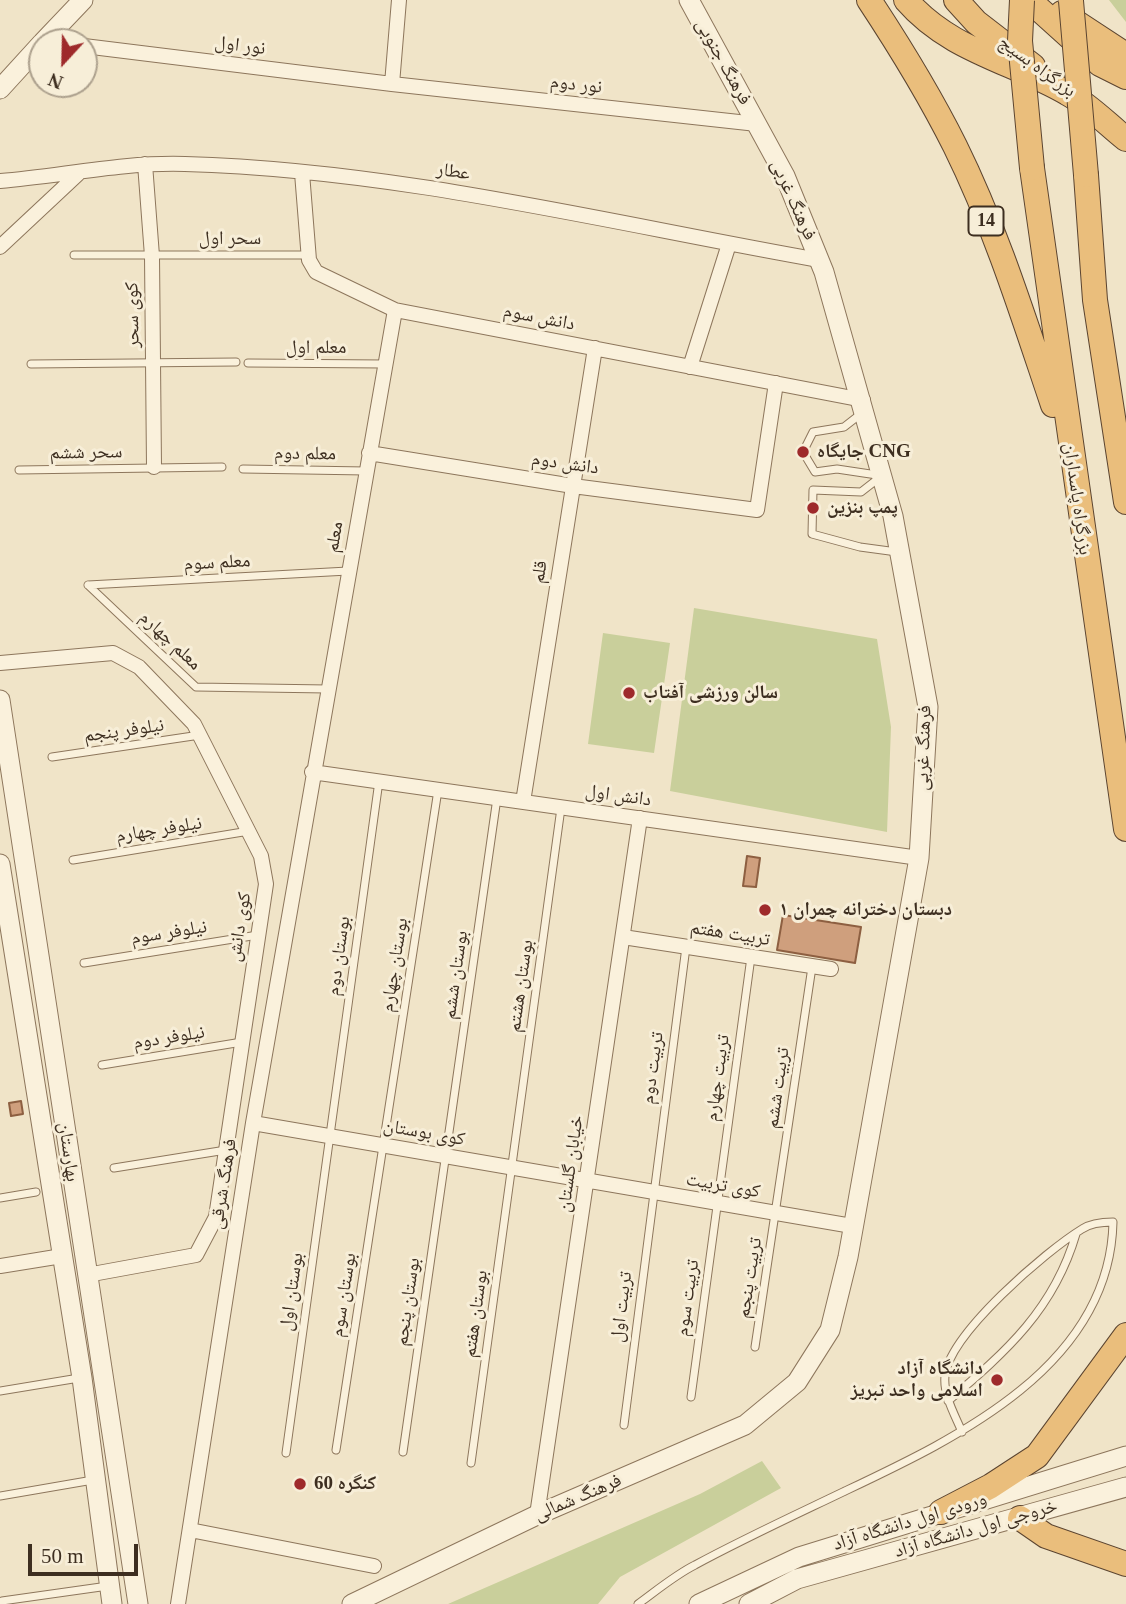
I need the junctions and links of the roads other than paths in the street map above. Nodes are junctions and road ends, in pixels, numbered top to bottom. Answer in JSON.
{"nodes":[{"id":1,"x":83,"y":0,"type":"edge"},
{"id":2,"x":399,"y":0,"type":"edge"},
{"id":3,"x":689,"y":0,"type":"edge"},
{"id":4,"x":869,"y":0,"type":"edge"},
{"id":5,"x":906,"y":0,"type":"edge"},
{"id":6,"x":956,"y":0,"type":"edge"},
{"id":7,"x":1022,"y":0,"type":"edge"},
{"id":8,"x":1029,"y":0,"type":"edge"},
{"id":9,"x":1041,"y":0,"type":"edge"},
{"id":10,"x":1071,"y":0,"type":"edge"},
{"id":11,"x":58,"y":28,"type":"edge"},
{"id":12,"x":98,"y":48,"type":"edge"},
{"id":13,"x":1126,"y":55,"type":"edge"},
{"id":14,"x":28,"y":60,"type":"edge"},
{"id":15,"x":1126,"y":77,"type":"edge"},
{"id":16,"x":392,"y":84,"type":"junction"},
{"id":17,"x":0,"y":89,"type":"edge"},
{"id":18,"x":1068,"y":93,"type":"junction"},
{"id":19,"x":1126,"y":122,"type":"edge"},
{"id":20,"x":757,"y":124,"type":"junction"},
{"id":21,"x":1126,"y":139,"type":"edge"},
{"id":22,"x":145,"y":164,"type":"junction"},
{"id":23,"x":302,"y":173,"type":"junction"},
{"id":24,"x":78,"y":174,"type":"junction"},
{"id":25,"x":0,"y":181,"type":"edge"},
{"id":26,"x":729,"y":244,"type":"junction"},
{"id":27,"x":0,"y":247,"type":"edge"},
{"id":28,"x":308,"y":255,"type":"junction"},
{"id":29,"x":74,"y":256,"type":"dead end"},
{"id":30,"x":152,"y":256,"type":"junction"},
{"id":31,"x":819,"y":260,"type":"junction"},
{"id":32,"x":1095,"y":300,"type":"junction"},
{"id":33,"x":395,"y":310,"type":"junction"},
{"id":34,"x":595,"y":348,"type":"junction"},
{"id":35,"x":153,"y":362,"type":"junction"},
{"id":36,"x":236,"y":362,"type":"dead end"},
{"id":37,"x":248,"y":363,"type":"dead end"},
{"id":38,"x":31,"y":364,"type":"dead end"},
{"id":39,"x":384,"y":364,"type":"junction"},
{"id":40,"x":690,"y":367,"type":"junction"},
{"id":41,"x":775,"y":383,"type":"junction"},
{"id":42,"x":1126,"y":395,"type":"edge"},
{"id":43,"x":864,"y":405,"type":"junction"},
{"id":44,"x":369,"y":453,"type":"junction"},
{"id":45,"x":1071,"y":457,"type":"junction"},
{"id":46,"x":154,"y":467,"type":"junction"},
{"id":47,"x":222,"y":467,"type":"dead end"},
{"id":48,"x":243,"y":469,"type":"dead end"},
{"id":49,"x":19,"y":470,"type":"dead end"},
{"id":50,"x":366,"y":471,"type":"junction"},
{"id":51,"x":882,"y":475,"type":"junction"},
{"id":52,"x":573,"y":486,"type":"junction"},
{"id":53,"x":1126,"y":502,"type":"edge"},
{"id":54,"x":900,"y":552,"type":"junction"},
{"id":55,"x":348,"y":572,"type":"junction"},
{"id":56,"x":88,"y":585,"type":"joint"},
{"id":57,"x":0,"y":663,"type":"edge"},
{"id":58,"x":327,"y":689,"type":"junction"},
{"id":59,"x":0,"y":700,"type":"edge"},
{"id":60,"x":200,"y":735,"type":"junction"},
{"id":61,"x":52,"y":757,"type":"dead end"},
{"id":62,"x":312,"y":772,"type":"junction"},
{"id":63,"x":379,"y":781,"type":"junction"},
{"id":64,"x":438,"y":790,"type":"junction"},
{"id":65,"x":497,"y":798,"type":"junction"},
{"id":66,"x":523,"y":802,"type":"junction"},
{"id":67,"x":561,"y":807,"type":"junction"},
{"id":68,"x":640,"y":818,"type":"junction"},
{"id":69,"x":1126,"y":829,"type":"edge"},
{"id":70,"x":249,"y":831,"type":"junction"},
{"id":71,"x":919,"y":858,"type":"junction"},
{"id":72,"x":73,"y":860,"type":"dead end"},
{"id":73,"x":0,"y":864,"type":"edge"},
{"id":74,"x":28,"y":884,"type":"junction"},
{"id":75,"x":2,"y":887,"type":"edge"},
{"id":76,"x":32,"y":905,"type":"junction"},
{"id":77,"x":4,"y":912,"type":"edge"},
{"id":78,"x":258,"y":935,"type":"junction"},
{"id":79,"x":623,"y":937,"type":"junction"},
{"id":80,"x":686,"y":947,"type":"junction"},
{"id":81,"x":751,"y":957,"type":"junction"},
{"id":82,"x":84,"y":963,"type":"dead end"},
{"id":83,"x":812,"y":966,"type":"junction"},
{"id":84,"x":831,"y":969,"type":"dead end"},
{"id":85,"x":242,"y":1042,"type":"junction"},
{"id":86,"x":102,"y":1065,"type":"dead end"},
{"id":87,"x":253,"y":1123,"type":"junction"},
{"id":88,"x":330,"y":1136,"type":"junction"},
{"id":89,"x":383,"y":1145,"type":"junction"},
{"id":90,"x":227,"y":1150,"type":"junction"},
{"id":91,"x":446,"y":1156,"type":"junction"},
{"id":92,"x":114,"y":1168,"type":"dead end"},
{"id":93,"x":512,"y":1168,"type":"junction"},
{"id":94,"x":588,"y":1181,"type":"junction"},
{"id":95,"x":36,"y":1192,"type":"dead end"},
{"id":96,"x":652,"y":1193,"type":"junction"},
{"id":97,"x":0,"y":1198,"type":"edge"},
{"id":98,"x":716,"y":1204,"type":"junction"},
{"id":99,"x":775,"y":1215,"type":"junction"},
{"id":100,"x":852,"y":1226,"type":"junction"},
{"id":101,"x":1076,"y":1233,"type":"junction"},
{"id":102,"x":83,"y":1254,"type":"junction"},
{"id":103,"x":62,"y":1255,"type":"junction"},
{"id":104,"x":0,"y":1266,"type":"edge"},
{"id":105,"x":87,"y":1275,"type":"junction"},
{"id":106,"x":65,"y":1279,"type":"junction"},
{"id":107,"x":1126,"y":1335,"type":"edge"},
{"id":108,"x":755,"y":1347,"type":"dead end"},
{"id":109,"x":82,"y":1378,"type":"junction"},
{"id":110,"x":797,"y":1382,"type":"joint"},
{"id":111,"x":0,"y":1391,"type":"edge"},
{"id":112,"x":691,"y":1397,"type":"dead end"},
{"id":113,"x":948,"y":1401,"type":"junction"},
{"id":114,"x":624,"y":1425,"type":"dead end"},
{"id":115,"x":962,"y":1432,"type":"junction"},
{"id":116,"x":336,"y":1450,"type":"dead end"},
{"id":117,"x":403,"y":1452,"type":"dead end"},
{"id":118,"x":286,"y":1453,"type":"dead end"},
{"id":119,"x":1126,"y":1455,"type":"edge"},
{"id":120,"x":471,"y":1463,"type":"dead end"},
{"id":121,"x":96,"y":1479,"type":"junction"},
{"id":122,"x":1126,"y":1487,"type":"edge"},
{"id":123,"x":1012,"y":1492,"type":"junction"},
{"id":124,"x":0,"y":1496,"type":"edge"},
{"id":125,"x":537,"y":1515,"type":"junction"},
{"id":126,"x":1020,"y":1518,"type":"junction"},
{"id":127,"x":945,"y":1523,"type":"junction"},
{"id":128,"x":190,"y":1530,"type":"junction"},
{"id":129,"x":871,"y":1533,"type":"junction"},
{"id":130,"x":880,"y":1556,"type":"junction"},
{"id":131,"x":1126,"y":1564,"type":"edge"},
{"id":132,"x":374,"y":1566,"type":"dead end"},
{"id":133,"x":111,"y":1595,"type":"edge"},
{"id":134,"x":2,"y":1601,"type":"edge"},
{"id":135,"x":138,"y":1604,"type":"edge"},
{"id":136,"x":178,"y":1604,"type":"edge"},
{"id":137,"x":352,"y":1604,"type":"edge"},
{"id":138,"x":638,"y":1604,"type":"edge"},
{"id":139,"x":699,"y":1604,"type":"edge"},
{"id":140,"x":749,"y":1604,"type":"edge"}],
"edges":[{"from":1,"to":11,"type":"street"},
{"from":2,"to":16,"type":"street"},
{"from":3,"to":20,"type":"street","name":"فرهنگ جنوبی"},
{"from":4,"to":45,"type":"highway","number":"14"},
{"from":5,"to":18,"type":"highway"},
{"from":6,"to":18,"type":"highway","name":"بزرگراه بسیج"},
{"from":7,"to":45,"type":"highway","name":"بزرگراه پاسداران","bridge":true},
{"from":8,"to":15,"type":"highway","name":"بزرگراه بسیج"},
{"from":9,"to":13,"type":"highway"},
{"from":10,"to":32,"type":"highway","bridge":true},
{"from":12,"to":16,"type":"street","name":"نور اول"},
{"from":14,"to":17,"type":"street"},
{"from":16,"to":20,"type":"street","name":"نور دوم"},
{"from":18,"to":19,"type":"highway","name":"بزرگراه بسیج"},
{"from":18,"to":21,"type":"highway"},
{"from":20,"to":31,"type":"street","name":"فرهنگ غربی"},
{"from":22,"to":23,"type":"street","name":"عطار"},
{"from":22,"to":24,"type":"street","name":"عطار"},
{"from":22,"to":30,"type":"street","name":"کوی سحر"},
{"from":23,"to":26,"type":"street","name":"عطار"},
{"from":23,"to":28,"type":"street"},
{"from":24,"to":25,"type":"street","name":"عطار"},
{"from":24,"to":27,"type":"street"},
{"from":26,"to":31,"type":"street","name":"عطار"},
{"from":26,"to":40,"type":"street"},
{"from":28,"to":30,"type":"lane","name":"سحر اول"},
{"from":28,"to":33,"type":"street","name":"دانش سوم"},
{"from":29,"to":30,"type":"lane","name":"سحر اول"},
{"from":30,"to":35,"type":"street","name":"کوی سحر"},
{"from":31,"to":43,"type":"street","name":"فرهنگ غربی"},
{"from":32,"to":42,"type":"highway"},
{"from":32,"to":53,"type":"highway"},
{"from":33,"to":34,"type":"street","name":"دانش سوم"},
{"from":33,"to":39,"type":"street","name":"معلم"},
{"from":34,"to":40,"type":"street","name":"دانش سوم"},
{"from":34,"to":52,"type":"street","name":"قلم"},
{"from":35,"to":36,"type":"lane"},
{"from":35,"to":38,"type":"lane"},
{"from":35,"to":46,"type":"street","name":"کوی سحر"},
{"from":37,"to":39,"type":"lane","name":"معلم اول"},
{"from":39,"to":44,"type":"street","name":"معلم"},
{"from":40,"to":41,"type":"street","name":"دانش سوم"},
{"from":41,"to":43,"type":"street","name":"دانش سوم"},
{"from":41,"to":52,"type":"street","name":"دانش دوم"},
{"from":43,"to":51,"type":"street","name":"فرهنگ غربی"},
{"from":43,"to":51,"type":"lane"},
{"from":44,"to":50,"type":"street","name":"معلم"},
{"from":44,"to":52,"type":"street","name":"دانش دوم"},
{"from":45,"to":69,"type":"highway","name":"بزرگراه پاسداران","number":"14"},
{"from":46,"to":47,"type":"lane","name":"سحر ششم"},
{"from":46,"to":49,"type":"lane","name":"سحر ششم"},
{"from":48,"to":50,"type":"lane","name":"معلم دوم"},
{"from":50,"to":55,"type":"street","name":"معلم"},
{"from":51,"to":54,"type":"street","name":"فرهنگ غربی"},
{"from":51,"to":54,"type":"lane"},
{"from":52,"to":66,"type":"street","name":"قلم"},
{"from":54,"to":71,"type":"street","name":"فرهنگ غربی"},
{"from":55,"to":56,"type":"lane","name":"معلم سوم"},
{"from":55,"to":58,"type":"street","name":"معلم"},
{"from":56,"to":58,"type":"lane","name":"معلم چهارم"},
{"from":57,"to":60,"type":"street","name":"کوی دانش"},
{"from":58,"to":62,"type":"street","name":"معلم"},
{"from":59,"to":74,"type":"street","name":"بهارستان"},
{"from":60,"to":61,"type":"lane","name":"نیلوفر پنجم"},
{"from":60,"to":70,"type":"street","name":"کوی دانش"},
{"from":62,"to":63,"type":"street","name":"دانش اول"},
{"from":62,"to":87,"type":"street","name":"فرهنگ شرقی"},
{"from":63,"to":64,"type":"street","name":"دانش اول"},
{"from":63,"to":88,"type":"lane","name":"بوستان دوم"},
{"from":64,"to":65,"type":"street","name":"دانش اول"},
{"from":64,"to":89,"type":"lane","name":"بوستان چهارم"},
{"from":65,"to":66,"type":"street","name":"دانش اول"},
{"from":65,"to":91,"type":"lane","name":"بوستان ششم"},
{"from":66,"to":67,"type":"street","name":"دانش اول"},
{"from":67,"to":68,"type":"street","name":"دانش اول"},
{"from":67,"to":93,"type":"lane","name":"بوستان هشتم"},
{"from":68,"to":71,"type":"street","name":"دانش اول"},
{"from":68,"to":79,"type":"street","name":"خیابان گلستان"},
{"from":70,"to":72,"type":"lane","name":"نیلوفر چهارم"},
{"from":70,"to":78,"type":"street","name":"کوی دانش"},
{"from":71,"to":100,"type":"street","name":"فرهنگ غربی"},
{"from":73,"to":75,"type":"street","name":"بهارستان"},
{"from":74,"to":75,"type":"street"},
{"from":74,"to":76,"type":"street","name":"بهارستان"},
{"from":75,"to":77,"type":"street","name":"بهارستان"},
{"from":76,"to":77,"type":"street"},
{"from":76,"to":102,"type":"street","name":"بهارستان"},
{"from":77,"to":103,"type":"street","name":"بهارستان"},
{"from":78,"to":82,"type":"lane","name":"نیلوفر سوم"},
{"from":78,"to":85,"type":"street","name":"کوی دانش"},
{"from":79,"to":80,"type":"street","name":"تربیت هفتم"},
{"from":79,"to":94,"type":"street","name":"خیابان گلستان"},
{"from":80,"to":81,"type":"street","name":"تربیت هفتم"},
{"from":80,"to":96,"type":"lane","name":"تربیت دوم"},
{"from":81,"to":83,"type":"street","name":"تربیت هفتم"},
{"from":81,"to":98,"type":"lane","name":"تربیت چهارم"},
{"from":83,"to":84,"type":"street","name":"تربیت هفتم"},
{"from":83,"to":99,"type":"lane","name":"تربیت ششم"},
{"from":85,"to":86,"type":"lane","name":"نیلوفر دوم"},
{"from":85,"to":90,"type":"street","name":"کوی دانش"},
{"from":87,"to":88,"type":"street","name":"کوی بوستان"},
{"from":87,"to":128,"type":"street","name":"فرهنگ شرقی"},
{"from":88,"to":89,"type":"street","name":"کوی بوستان"},
{"from":88,"to":118,"type":"lane","name":"بوستان اول"},
{"from":89,"to":91,"type":"street","name":"کوی بوستان"},
{"from":89,"to":116,"type":"lane","name":"بوستان سوم"},
{"from":90,"to":92,"type":"lane"},
{"from":90,"to":105,"type":"street","name":"کوی دانش"},
{"from":91,"to":93,"type":"street","name":"کوی بوستان"},
{"from":91,"to":117,"type":"lane","name":"بوستان پنجم"},
{"from":93,"to":94,"type":"street","name":"کوی بوستان"},
{"from":93,"to":120,"type":"lane","name":"بوستان هفتم"},
{"from":94,"to":96,"type":"street","name":"کوی تربیت"},
{"from":94,"to":125,"type":"street","name":"خیابان گلستان"},
{"from":95,"to":97,"type":"lane"},
{"from":96,"to":98,"type":"street","name":"کوی تربیت"},
{"from":96,"to":114,"type":"lane","name":"تربیت اول"},
{"from":98,"to":99,"type":"street","name":"کوی تربیت"},
{"from":98,"to":112,"type":"lane","name":"تربیت سوم"},
{"from":99,"to":100,"type":"street","name":"کوی تربیت"},
{"from":99,"to":108,"type":"lane","name":"تربیت پنجم"},
{"from":100,"to":110,"type":"street","name":"فرهنگ غربی"},
{"from":101,"to":113,"type":"lane"},
{"from":101,"to":113,"type":"lane"},
{"from":101,"to":115,"type":"lane"},
{"from":102,"to":103,"type":"street"},
{"from":102,"to":105,"type":"street","name":"بهارستان"},
{"from":103,"to":104,"type":"street"},
{"from":103,"to":106,"type":"street","name":"بهارستان"},
{"from":105,"to":106,"type":"street"},
{"from":105,"to":135,"type":"street","name":"بهارستان"},
{"from":106,"to":109,"type":"street","name":"بهارستان"},
{"from":107,"to":127,"type":"highway"},
{"from":109,"to":111,"type":"lane"},
{"from":109,"to":121,"type":"street","name":"بهارستان"},
{"from":110,"to":125,"type":"street","name":"فرهنگ شمالی"},
{"from":113,"to":115,"type":"lane"},
{"from":115,"to":138,"type":"lane"},
{"from":119,"to":123,"type":"street","name":"ورودی اول دانشگاه آزاد"},
{"from":121,"to":124,"type":"lane"},
{"from":121,"to":133,"type":"street","name":"بهارستان"},
{"from":122,"to":126,"type":"street","name":"خروجی اول دانشگاه آزاد"},
{"from":123,"to":126,"type":"street"},
{"from":123,"to":127,"type":"street","name":"ورودی اول دانشگاه آزاد"},
{"from":125,"to":137,"type":"street","name":"فرهنگ شمالی"},
{"from":126,"to":127,"type":"street","name":"خروجی اول دانشگاه آزاد"},
{"from":126,"to":131,"type":"highway"},
{"from":127,"to":129,"type":"street","name":"ورودی اول دانشگاه آزاد"},
{"from":127,"to":130,"type":"street","name":"خروجی اول دانشگاه آزاد"},
{"from":128,"to":132,"type":"street"},
{"from":128,"to":136,"type":"street","name":"فرهنگ شرقی"},
{"from":129,"to":130,"type":"street"},
{"from":129,"to":139,"type":"street","name":"ورودی اول دانشگاه آزاد"},
{"from":130,"to":140,"type":"street","name":"خروجی اول دانشگاه آزاد"},
{"from":133,"to":134,"type":"lane"}]}
